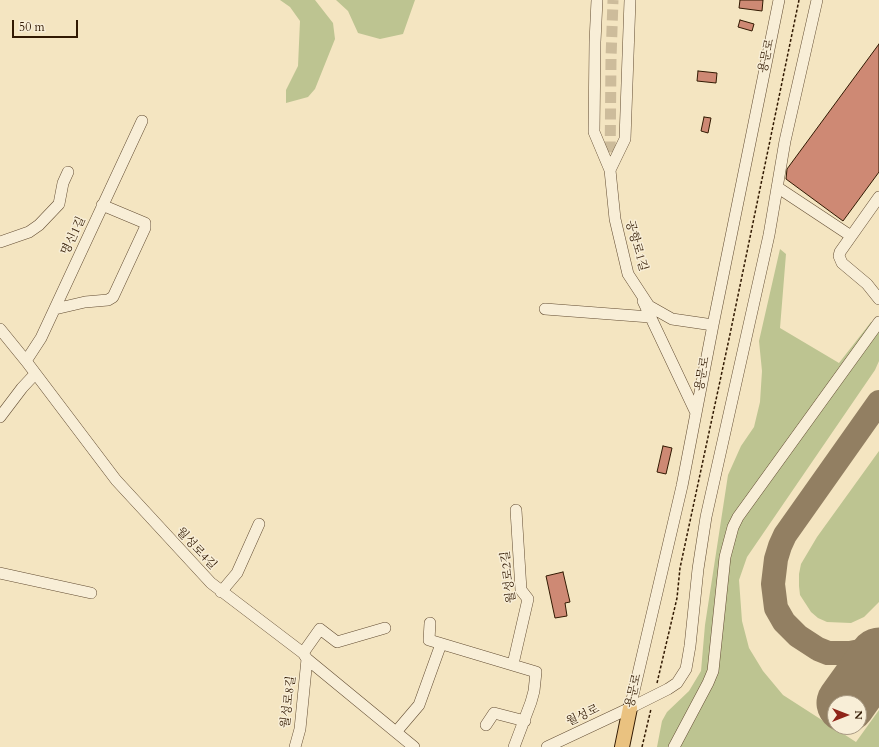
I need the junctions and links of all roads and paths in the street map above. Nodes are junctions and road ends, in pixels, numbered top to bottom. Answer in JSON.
{"nodes":[{"id":1,"x":597,"y":0,"type":"edge"},
{"id":2,"x":630,"y":0,"type":"edge"},
{"id":3,"x":779,"y":0,"type":"edge"},
{"id":4,"x":799,"y":0,"type":"edge"},
{"id":5,"x":817,"y":0,"type":"edge"},
{"id":6,"x":142,"y":121,"type":"dead end"},
{"id":7,"x":610,"y":170,"type":"junction"},
{"id":8,"x":68,"y":172,"type":"dead end"},
{"id":9,"x":777,"y":187,"type":"junction"},
{"id":10,"x":879,"y":198,"type":"edge"},
{"id":11,"x":102,"y":205,"type":"junction"},
{"id":12,"x":851,"y":236,"type":"junction"},
{"id":13,"x":0,"y":242,"type":"edge"},
{"id":14,"x":634,"y":282,"type":"junction"},
{"id":15,"x":879,"y":299,"type":"edge"},
{"id":16,"x":55,"y":309,"type":"junction"},
{"id":17,"x":545,"y":310,"type":"dead end"},
{"id":18,"x":650,"y":317,"type":"junction"},
{"id":19,"x":879,"y":322,"type":"edge"},
{"id":20,"x":713,"y":325,"type":"junction"},
{"id":21,"x":0,"y":329,"type":"edge"},
{"id":22,"x":26,"y":361,"type":"junction"},
{"id":23,"x":35,"y":374,"type":"junction"},
{"id":24,"x":696,"y":413,"type":"junction"},
{"id":25,"x":0,"y":417,"type":"edge"},
{"id":26,"x":516,"y":510,"type":"dead end"},
{"id":27,"x":259,"y":524,"type":"dead end"},
{"id":28,"x":0,"y":573,"type":"edge"},
{"id":29,"x":221,"y":592,"type":"junction"},
{"id":30,"x":91,"y":593,"type":"dead end"},
{"id":31,"x":430,"y":623,"type":"dead end"},
{"id":32,"x":385,"y":628,"type":"dead end"},
{"id":33,"x":441,"y":644,"type":"junction"},
{"id":34,"x":305,"y":656,"type":"junction"},
{"id":35,"x":513,"y":664,"type":"junction"},
{"id":36,"x":654,"y":696,"type":"junction"},
{"id":37,"x":630,"y":708,"type":"junction"},
{"id":38,"x":525,"y":721,"type":"junction"},
{"id":39,"x":486,"y":725,"type":"dead end"},
{"id":40,"x":396,"y":732,"type":"junction"},
{"id":41,"x":295,"y":747,"type":"edge"},
{"id":42,"x":414,"y":747,"type":"edge"},
{"id":43,"x":514,"y":747,"type":"edge"},
{"id":44,"x":547,"y":747,"type":"edge"},
{"id":45,"x":622,"y":747,"type":"edge"},
{"id":46,"x":642,"y":747,"type":"edge"},
{"id":47,"x":674,"y":747,"type":"edge"}],
"edges":[{"from":1,"to":7,"type":"street"},
{"from":2,"to":7,"type":"street"},
{"from":3,"to":20,"type":"street","name":"용문로"},
{"from":4,"to":36,"type":"path"},
{"from":5,"to":9,"type":"street","name":"월성로"},
{"from":6,"to":11,"type":"street","name":"명신1길"},
{"from":7,"to":14,"type":"street","name":"공항로1길"},
{"from":8,"to":13,"type":"street"},
{"from":9,"to":12,"type":"street"},
{"from":9,"to":36,"type":"street","name":"월성로"},
{"from":10,"to":12,"type":"street"},
{"from":11,"to":16,"type":"street","name":"명신1길"},
{"from":11,"to":16,"type":"street"},
{"from":12,"to":15,"type":"street"},
{"from":14,"to":18,"type":"street"},
{"from":14,"to":20,"type":"street","name":"공항로1길"},
{"from":16,"to":22,"type":"street","name":"명신1길"},
{"from":17,"to":18,"type":"street"},
{"from":18,"to":24,"type":"street"},
{"from":19,"to":47,"type":"street"},
{"from":20,"to":24,"type":"street","name":"용문로"},
{"from":21,"to":22,"type":"street","name":"월성로4길"},
{"from":22,"to":23,"type":"street","name":"월성로4길"},
{"from":23,"to":25,"type":"street"},
{"from":23,"to":29,"type":"street","name":"월성로4길"},
{"from":24,"to":37,"type":"street","name":"용문로"},
{"from":26,"to":35,"type":"street","name":"월성로2길"},
{"from":27,"to":29,"type":"street"},
{"from":28,"to":30,"type":"street"},
{"from":29,"to":34,"type":"street","name":"월성로4길"},
{"from":31,"to":33,"type":"street"},
{"from":32,"to":34,"type":"street"},
{"from":33,"to":35,"type":"street"},
{"from":33,"to":40,"type":"street"},
{"from":34,"to":40,"type":"street","name":"월성로4길"},
{"from":34,"to":41,"type":"street","name":"월성로8길"},
{"from":35,"to":38,"type":"street"},
{"from":36,"to":37,"type":"street","name":"월성로"},
{"from":36,"to":46,"type":"path"},
{"from":37,"to":44,"type":"street","name":"월성로"},
{"from":37,"to":45,"type":"main road","name":"용문로"},
{"from":38,"to":39,"type":"street"},
{"from":38,"to":43,"type":"street"},
{"from":40,"to":42,"type":"street","name":"월성로4길"}]}
